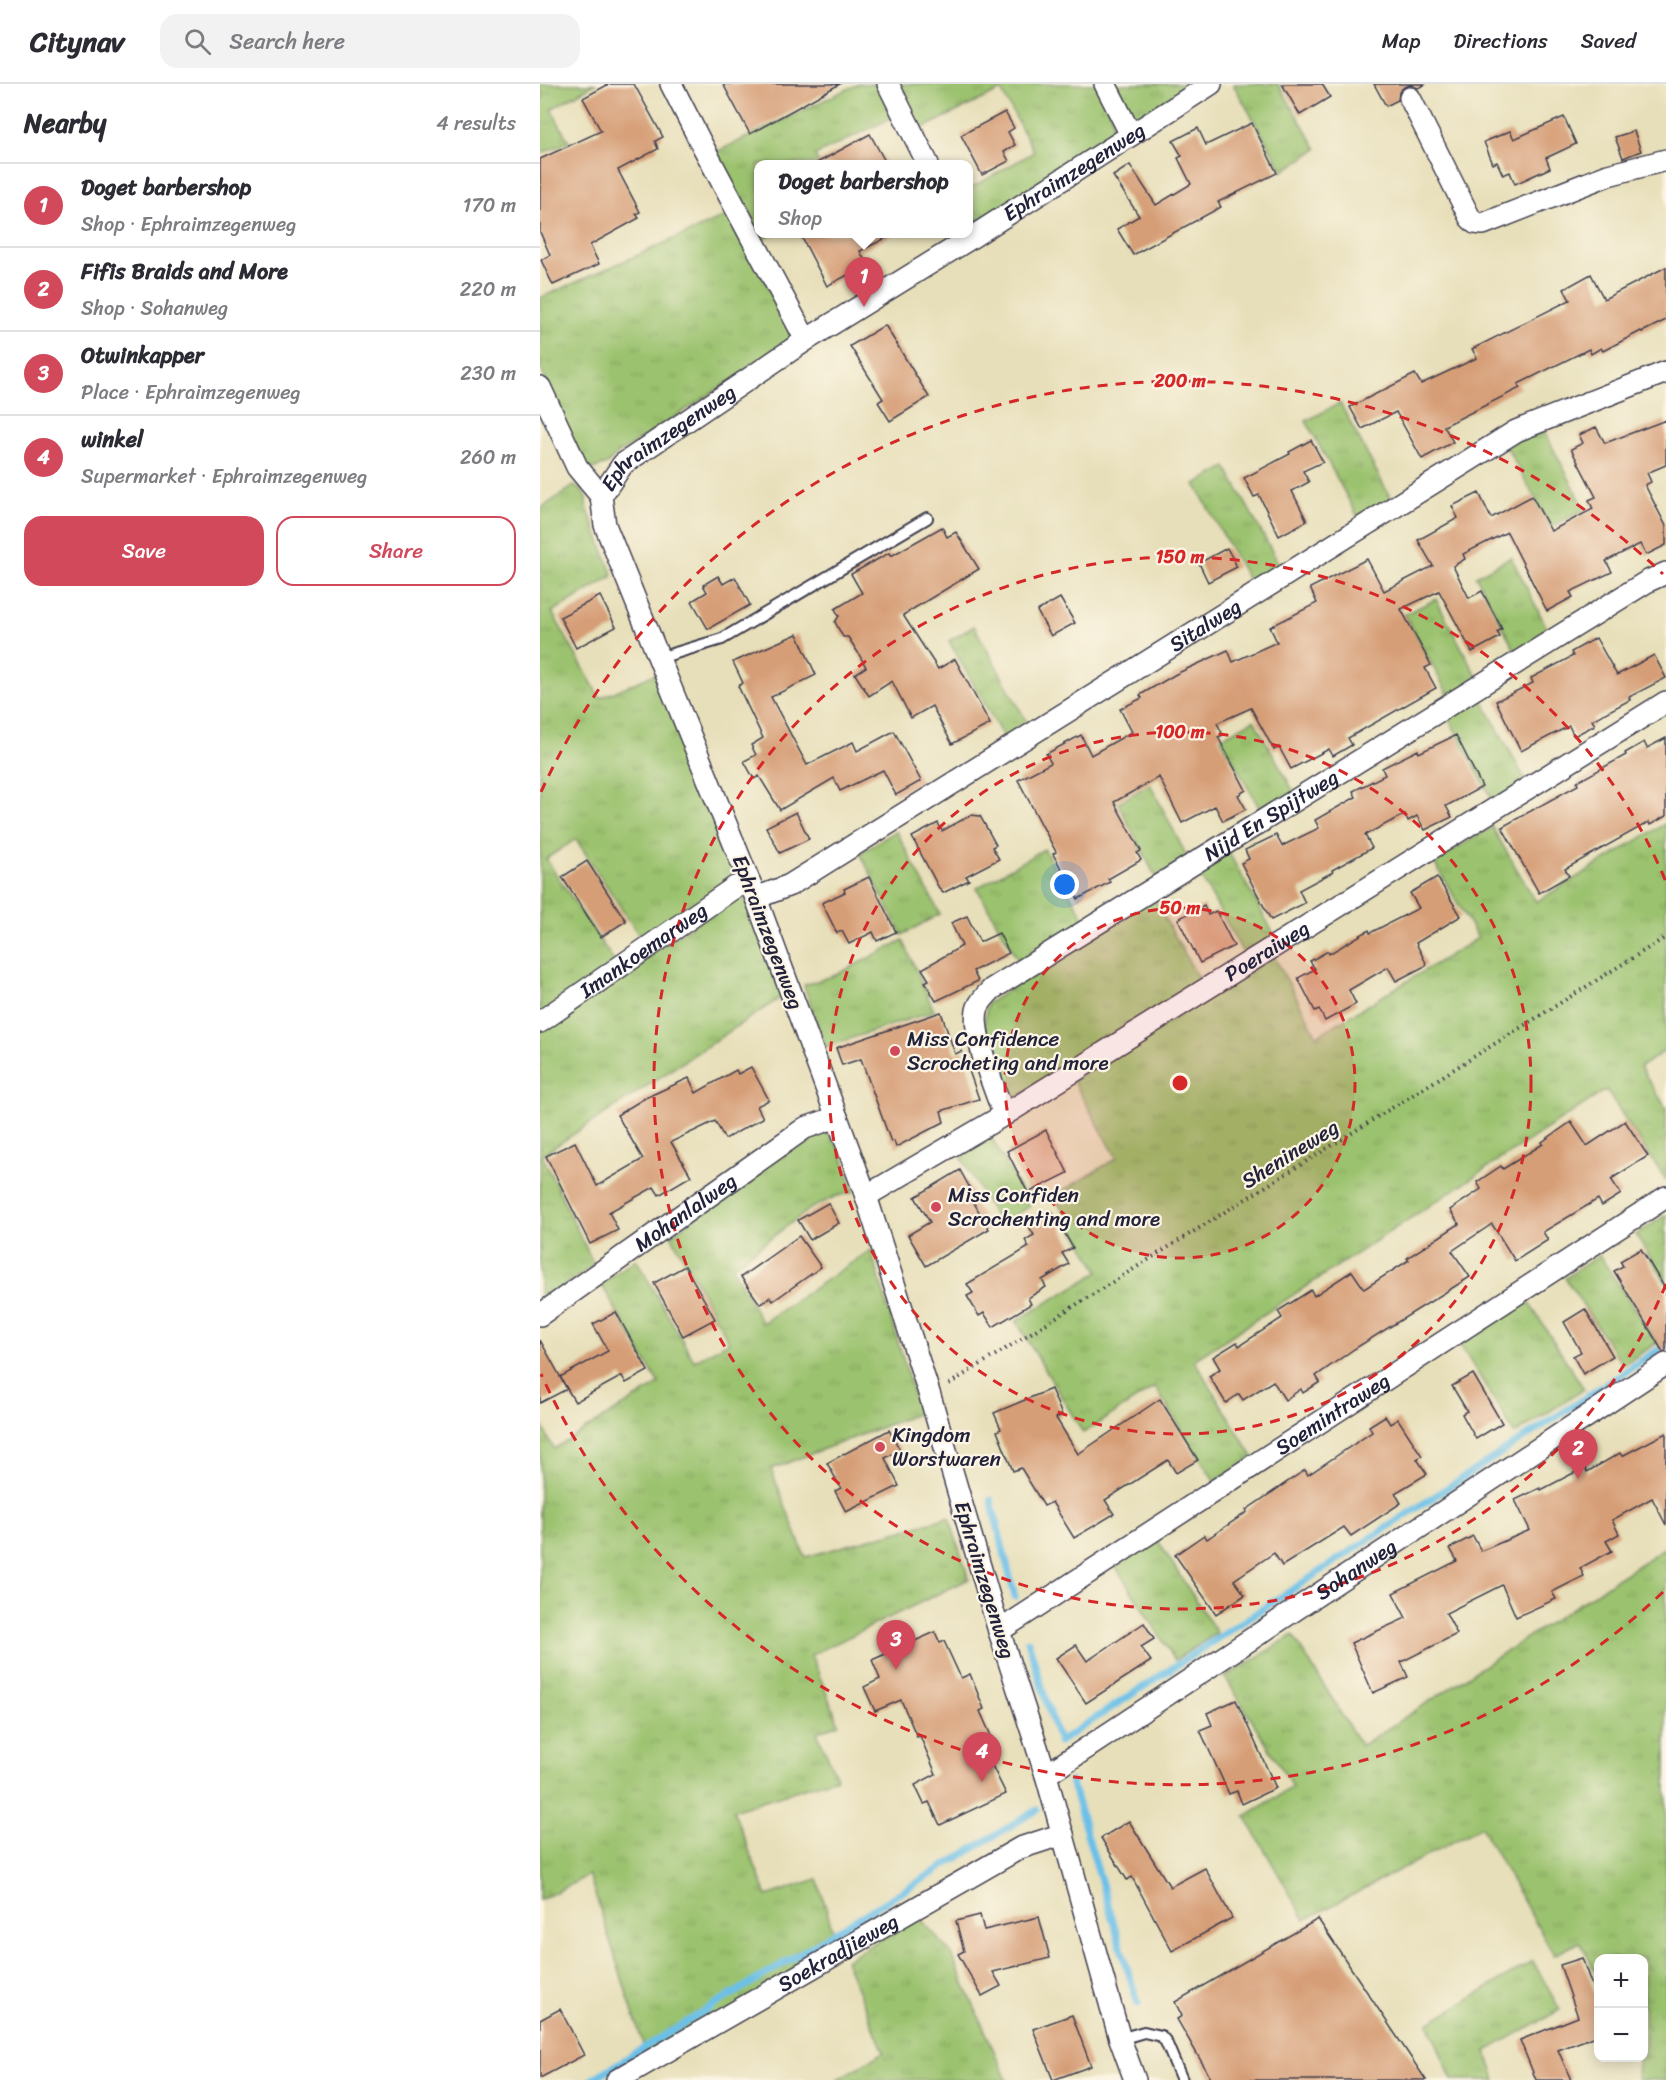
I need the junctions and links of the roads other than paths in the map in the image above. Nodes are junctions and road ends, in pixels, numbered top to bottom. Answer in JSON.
{"nodes":[{"id":1,"x":671,"y":84,"type":"edge"},
{"id":2,"x":888,"y":84,"type":"edge"},
{"id":3,"x":1105,"y":84,"type":"edge"},
{"id":4,"x":1211,"y":84,"type":"edge"},
{"id":5,"x":1410,"y":98,"type":"dead end"},
{"id":6,"x":1131,"y":135,"type":"junction"},
{"id":7,"x":926,"y":160,"type":"edge"},
{"id":8,"x":1666,"y":160,"type":"edge"},
{"id":9,"x":973,"y":232,"type":"edge"},
{"id":10,"x":963,"y":238,"type":"edge"},
{"id":11,"x":806,"y":340,"type":"junction"},
{"id":12,"x":1666,"y":372,"type":"edge"},
{"id":13,"x":540,"y":387,"type":"edge"},
{"id":14,"x":601,"y":496,"type":"junction"},
{"id":15,"x":927,"y":518,"type":"dead end"},
{"id":16,"x":1666,"y":573,"type":"edge"},
{"id":17,"x":659,"y":658,"type":"junction"},
{"id":18,"x":1666,"y":702,"type":"edge"},
{"id":19,"x":753,"y":890,"type":"junction"},
{"id":20,"x":540,"y":1022,"type":"edge"},
{"id":21,"x":1004,"y":1115,"type":"junction"},
{"id":22,"x":837,"y":1117,"type":"junction"},
{"id":23,"x":866,"y":1196,"type":"junction"},
{"id":24,"x":1666,"y":1197,"type":"edge"},
{"id":25,"x":540,"y":1315,"type":"edge"},
{"id":26,"x":1666,"y":1364,"type":"edge"},
{"id":27,"x":999,"y":1631,"type":"junction"},
{"id":28,"x":1046,"y":1775,"type":"junction"},
{"id":29,"x":1063,"y":1834,"type":"junction"},
{"id":30,"x":1119,"y":2039,"type":"junction"},
{"id":31,"x":618,"y":2080,"type":"edge"},
{"id":32,"x":1135,"y":2080,"type":"edge"},
{"id":33,"x":1182,"y":2080,"type":"edge"}],
"edges":[{"from":1,"to":11,"type":"street"},
{"from":2,"to":7,"type":"street"},
{"from":3,"to":6,"type":"street"},
{"from":4,"to":6,"type":"street","name":"Ephraimzegenweg"},
{"from":5,"to":8,"type":"street"},
{"from":6,"to":9,"type":"street","name":"Ephraimzegenweg"},
{"from":10,"to":11,"type":"street","name":"Ephraimzegenweg"},
{"from":11,"to":14,"type":"street","name":"Ephraimzegenweg"},
{"from":12,"to":19,"type":"street","name":"Sitalweg"},
{"from":13,"to":14,"type":"street"},
{"from":14,"to":17,"type":"street","name":"Ephraimzegenweg"},
{"from":15,"to":17,"type":"lane"},
{"from":16,"to":21,"type":"street","name":"Nijd En Spijtweg"},
{"from":17,"to":19,"type":"street","name":"Ephraimzegenweg"},
{"from":18,"to":21,"type":"street","name":"Poeraiweg"},
{"from":19,"to":20,"type":"street","name":"Imankoemarweg"},
{"from":19,"to":22,"type":"street","name":"Ephraimzegenweg"},
{"from":21,"to":23,"type":"street","name":"Poeraiweg"},
{"from":22,"to":23,"type":"street","name":"Ephraimzegenweg"},
{"from":22,"to":25,"type":"street","name":"Mohanlalweg"},
{"from":23,"to":27,"type":"street","name":"Ephraimzegenweg"},
{"from":24,"to":27,"type":"street","name":"Soemintraweg"},
{"from":26,"to":28,"type":"street","name":"Sohanweg"},
{"from":27,"to":28,"type":"street","name":"Ephraimzegenweg"},
{"from":28,"to":29,"type":"street","name":"Ephraimzegenweg"},
{"from":29,"to":30,"type":"street","name":"Ephraimzegenweg"},
{"from":29,"to":31,"type":"street","name":"Soekradjieweg"},
{"from":30,"to":32,"type":"street","name":"Ephraimzegenweg"},
{"from":30,"to":33,"type":"lane"}]}
